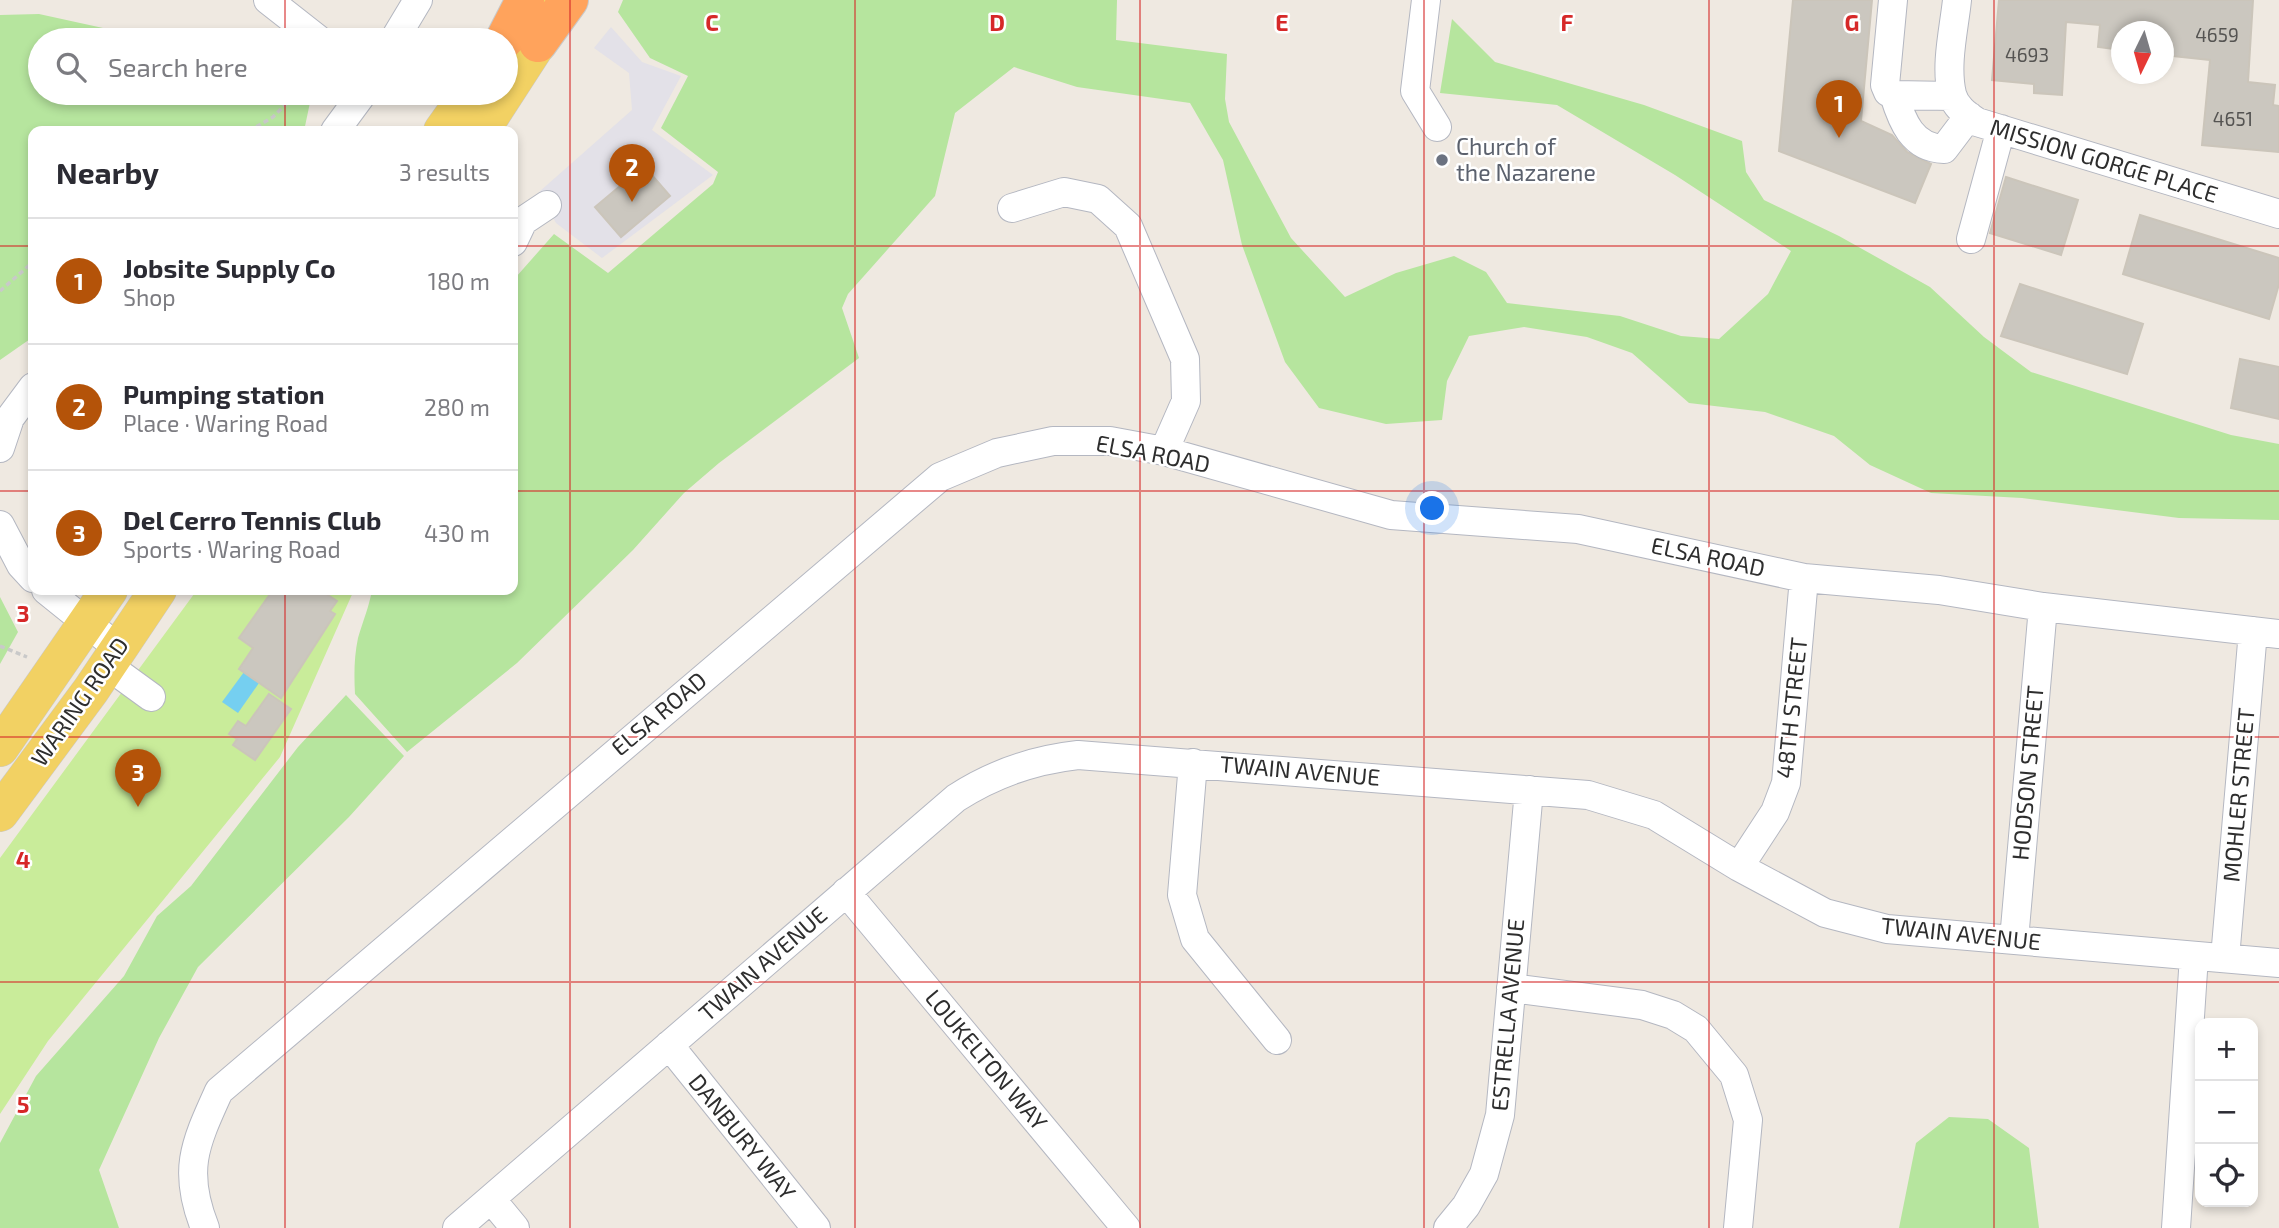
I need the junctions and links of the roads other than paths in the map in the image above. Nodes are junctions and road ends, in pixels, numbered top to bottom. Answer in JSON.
{"nodes":[{"id":1,"x":268,"y":0,"type":"edge"},
{"id":2,"x":527,"y":0,"type":"edge"},
{"id":3,"x":558,"y":0,"type":"edge"},
{"id":4,"x":569,"y":0,"type":"edge"},
{"id":5,"x":1426,"y":0,"type":"edge"},
{"id":6,"x":1893,"y":0,"type":"edge"},
{"id":7,"x":1957,"y":0,"type":"edge"},
{"id":8,"x":304,"y":28,"type":"edge"},
{"id":9,"x":518,"y":34,"type":"edge"},
{"id":10,"x":518,"y":39,"type":"edge"},
{"id":11,"x":518,"y":39,"type":"edge"},
{"id":12,"x":1894,"y":95,"type":"junction"},
{"id":13,"x":354,"y":105,"type":"edge"},
{"id":14,"x":460,"y":105,"type":"edge"},
{"id":15,"x":491,"y":105,"type":"edge"},
{"id":16,"x":1960,"y":106,"type":"junction"},
{"id":17,"x":339,"y":126,"type":"edge"},
{"id":18,"x":446,"y":126,"type":"edge"},
{"id":19,"x":483,"y":126,"type":"edge"},
{"id":20,"x":1437,"y":127,"type":"dead end"},
{"id":21,"x":2001,"y":129,"type":"junction"},
{"id":22,"x":547,"y":205,"type":"dead end"},
{"id":23,"x":1012,"y":208,"type":"dead end"},
{"id":24,"x":2279,"y":214,"type":"edge"},
{"id":25,"x":518,"y":231,"type":"edge"},
{"id":26,"x":1970,"y":239,"type":"dead end"},
{"id":27,"x":28,"y":393,"type":"edge"},
{"id":28,"x":0,"y":448,"type":"edge"},
{"id":29,"x":1164,"y":451,"type":"junction"},
{"id":30,"x":0,"y":525,"type":"edge"},
{"id":31,"x":28,"y":573,"type":"edge"},
{"id":32,"x":1804,"y":578,"type":"junction"},
{"id":33,"x":52,"y":595,"type":"edge"},
{"id":34,"x":106,"y":595,"type":"edge"},
{"id":35,"x":155,"y":595,"type":"edge"},
{"id":36,"x":2043,"y":607,"type":"junction"},
{"id":37,"x":88,"y":624,"type":"junction"},
{"id":38,"x":2266,"y":632,"type":"edge"},
{"id":39,"x":112,"y":657,"type":"junction"},
{"id":40,"x":151,"y":697,"type":"dead end"},
{"id":41,"x":0,"y":748,"type":"edge"},
{"id":42,"x":1193,"y":763,"type":"junction"},
{"id":43,"x":1529,"y":789,"type":"junction"},
{"id":44,"x":0,"y":813,"type":"edge"},
{"id":45,"x":1739,"y":867,"type":"junction"},
{"id":46,"x":846,"y":892,"type":"junction"},
{"id":47,"x":2014,"y":940,"type":"junction"},
{"id":48,"x":2194,"y":956,"type":"junction"},
{"id":49,"x":2225,"y":958,"type":"junction"},
{"id":50,"x":2279,"y":963,"type":"edge"},
{"id":51,"x":1511,"y":988,"type":"junction"},
{"id":52,"x":1277,"y":1040,"type":"dead end"},
{"id":53,"x":668,"y":1045,"type":"junction"},
{"id":54,"x":491,"y":1199,"type":"junction"},
{"id":55,"x":205,"y":1228,"type":"edge"},
{"id":56,"x":457,"y":1228,"type":"edge"},
{"id":57,"x":515,"y":1228,"type":"edge"},
{"id":58,"x":816,"y":1228,"type":"edge"},
{"id":59,"x":1126,"y":1228,"type":"edge"},
{"id":60,"x":1448,"y":1228,"type":"edge"},
{"id":61,"x":1738,"y":1228,"type":"edge"},
{"id":62,"x":2176,"y":1228,"type":"edge"}],
"edges":[{"from":1,"to":8,"type":"street"},
{"from":2,"to":9,"type":"highway"},
{"from":3,"to":10,"type":"main road"},
{"from":4,"to":11,"type":"highway"},
{"from":5,"to":20,"type":"street"},
{"from":6,"to":12,"type":"street"},
{"from":7,"to":16,"type":"street"},
{"from":12,"to":16,"type":"street"},
{"from":12,"to":16,"type":"street"},
{"from":13,"to":17,"type":"street"},
{"from":14,"to":18,"type":"main road"},
{"from":15,"to":19,"type":"main road"},
{"from":16,"to":21,"type":"street","name":"MISSION GORGE PLACE"},
{"from":21,"to":24,"type":"street","name":"MISSION GORGE PLACE"},
{"from":21,"to":26,"type":"street"},
{"from":22,"to":25,"type":"street"},
{"from":23,"to":29,"type":"street"},
{"from":27,"to":28,"type":"street"},
{"from":29,"to":32,"type":"street","name":"ELSA ROAD"},
{"from":29,"to":55,"type":"street","name":"ELSA ROAD"},
{"from":30,"to":31,"type":"street"},
{"from":32,"to":36,"type":"street","name":"ELSA ROAD"},
{"from":32,"to":45,"type":"street","name":"48TH STREET"},
{"from":33,"to":37,"type":"street"},
{"from":34,"to":37,"type":"main road","name":"WARING ROAD"},
{"from":35,"to":39,"type":"main road","name":"WARING ROAD"},
{"from":36,"to":38,"type":"street","name":"ELSA ROAD"},
{"from":36,"to":47,"type":"street","name":"HODSON STREET"},
{"from":37,"to":39,"type":"street"},
{"from":37,"to":41,"type":"main road","name":"WARING ROAD"},
{"from":38,"to":49,"type":"street","name":"MOHLER STREET"},
{"from":39,"to":40,"type":"street"},
{"from":39,"to":44,"type":"main road","name":"WARING ROAD"},
{"from":42,"to":43,"type":"street","name":"TWAIN AVENUE"},
{"from":42,"to":46,"type":"street","name":"TWAIN AVENUE"},
{"from":42,"to":52,"type":"street"},
{"from":43,"to":45,"type":"street","name":"TWAIN AVENUE"},
{"from":43,"to":51,"type":"street","name":"ESTRELLA AVENUE"},
{"from":45,"to":47,"type":"street","name":"TWAIN AVENUE"},
{"from":46,"to":53,"type":"street","name":"TWAIN AVENUE"},
{"from":46,"to":59,"type":"street","name":"LOUKELTON WAY"},
{"from":47,"to":48,"type":"street","name":"TWAIN AVENUE"},
{"from":48,"to":49,"type":"street","name":"TWAIN AVENUE"},
{"from":48,"to":62,"type":"street"},
{"from":49,"to":50,"type":"street","name":"TWAIN AVENUE"},
{"from":51,"to":60,"type":"street","name":"ESTRELLA AVENUE"},
{"from":51,"to":61,"type":"street"},
{"from":53,"to":54,"type":"street","name":"TWAIN AVENUE"},
{"from":53,"to":58,"type":"street","name":"DANBURY WAY"},
{"from":54,"to":56,"type":"street","name":"TWAIN AVENUE"},
{"from":54,"to":57,"type":"street"}]}
